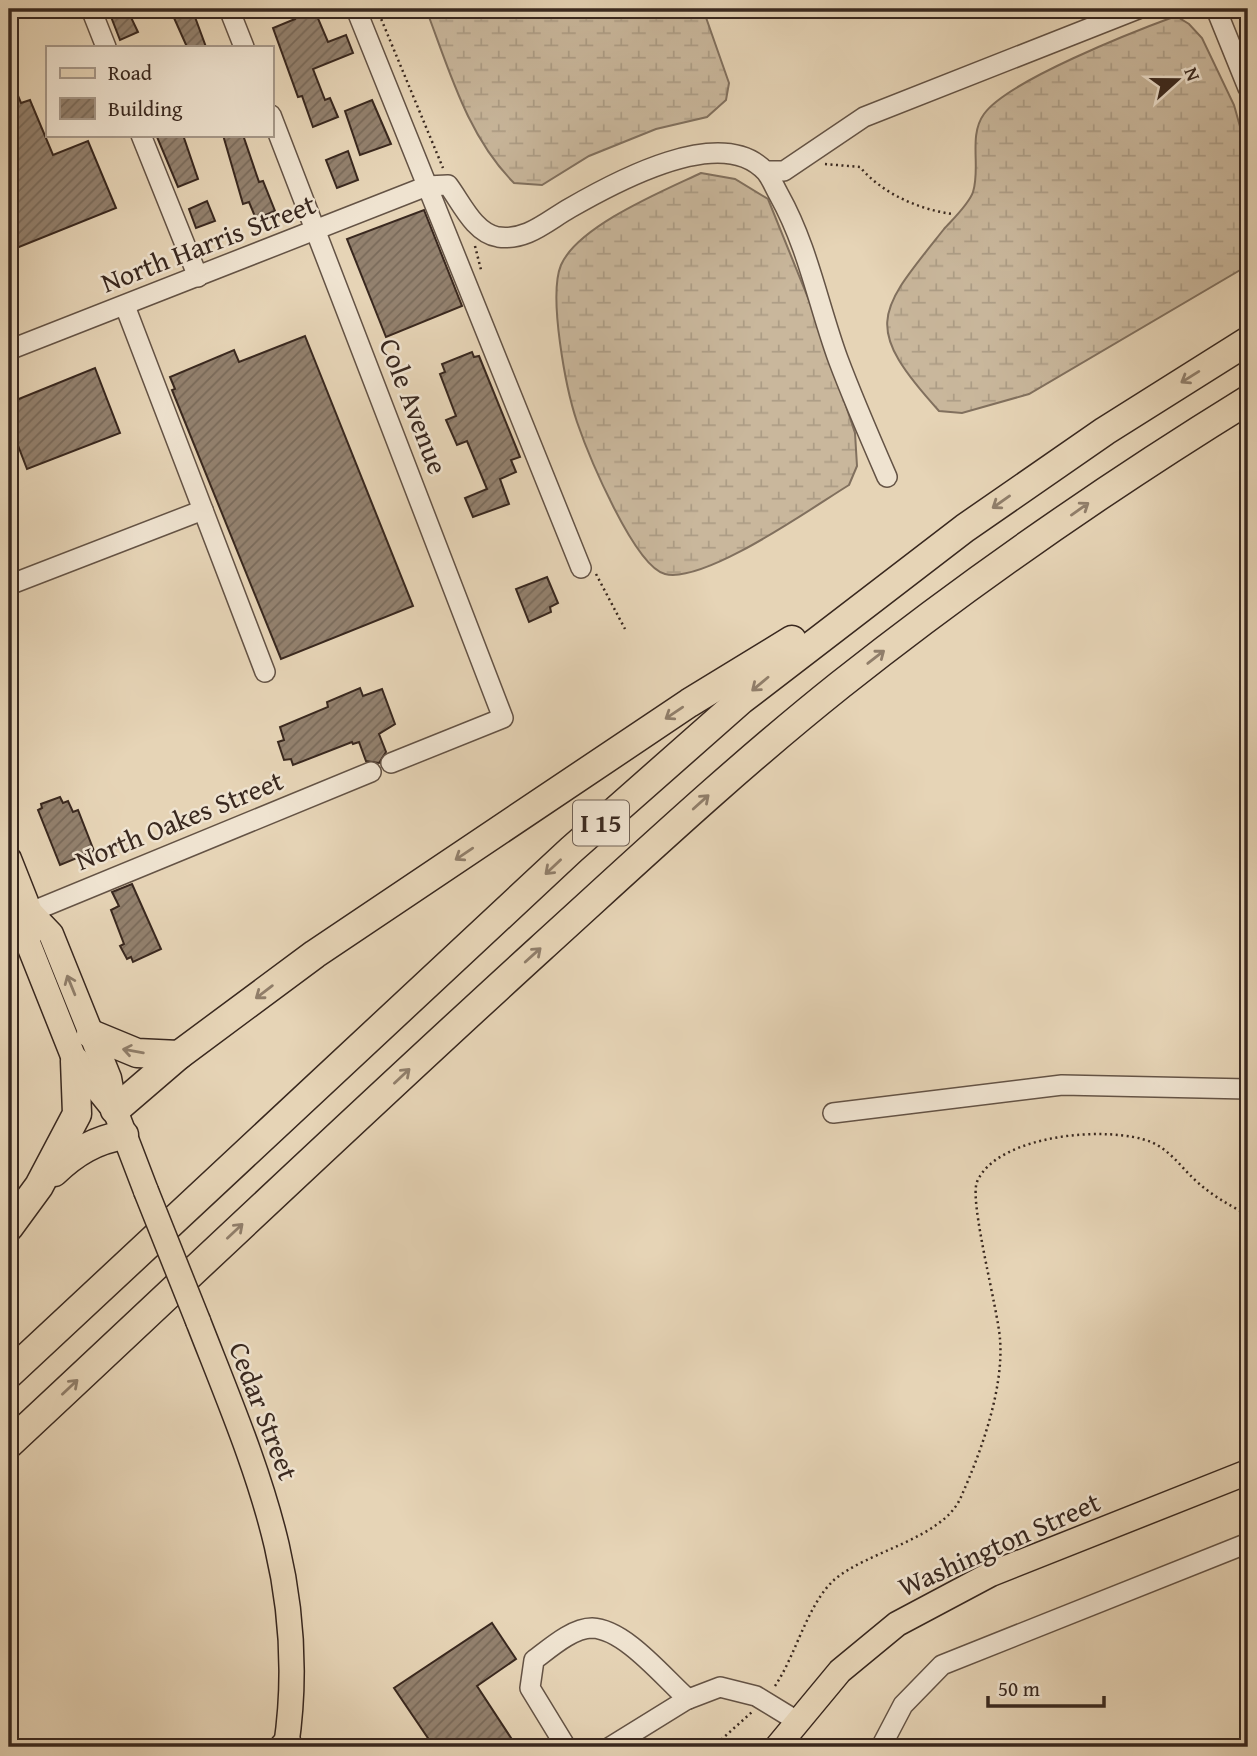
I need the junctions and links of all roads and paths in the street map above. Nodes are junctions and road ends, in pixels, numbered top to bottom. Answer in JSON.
{"nodes":[{"id":1,"x":91,"y":9,"type":"edge"},
{"id":2,"x":229,"y":9,"type":"edge"},
{"id":3,"x":356,"y":9,"type":"edge"},
{"id":4,"x":377,"y":9,"type":"edge"},
{"id":5,"x":1138,"y":9,"type":"edge"},
{"id":6,"x":1216,"y":9,"type":"edge"},
{"id":7,"x":106,"y":46,"type":"edge"},
{"id":8,"x":244,"y":46,"type":"edge"},
{"id":9,"x":1248,"y":88,"type":"edge"},
{"id":10,"x":273,"y":120,"type":"edge"},
{"id":11,"x":141,"y":136,"type":"edge"},
{"id":12,"x":805,"y":159,"type":"junction"},
{"id":13,"x":766,"y":171,"type":"junction"},
{"id":14,"x":448,"y":185,"type":"junction"},
{"id":15,"x":427,"y":186,"type":"junction"},
{"id":16,"x":952,"y":214,"type":"dead end"},
{"id":17,"x":317,"y":230,"type":"junction"},
{"id":18,"x":198,"y":277,"type":"junction"},
{"id":19,"x":125,"y":306,"type":"junction"},
{"id":20,"x":1248,"y":341,"type":"edge"},
{"id":21,"x":9,"y":350,"type":"edge"},
{"id":22,"x":1243,"y":404,"type":"edge"},
{"id":23,"x":887,"y":477,"type":"dead end"},
{"id":24,"x":202,"y":510,"type":"junction"},
{"id":25,"x":919,"y":561,"type":"junction"},
{"id":26,"x":581,"y":568,"type":"dead end"},
{"id":27,"x":9,"y":585,"type":"edge"},
{"id":28,"x":265,"y":673,"type":"dead end"},
{"id":29,"x":391,"y":763,"type":"dead end"},
{"id":30,"x":370,"y":772,"type":"dead end"},
{"id":31,"x":9,"y":859,"type":"edge"},
{"id":32,"x":19,"y":916,"type":"edge"},
{"id":33,"x":91,"y":1034,"type":"junction"},
{"id":34,"x":179,"y":1055,"type":"junction"},
{"id":35,"x":75,"y":1061,"type":"junction"},
{"id":36,"x":1248,"y":1089,"type":"edge"},
{"id":37,"x":833,"y":1113,"type":"dead end"},
{"id":38,"x":119,"y":1123,"type":"junction"},
{"id":39,"x":39,"y":1186,"type":"junction"},
{"id":40,"x":1248,"y":1215,"type":"edge"},
{"id":41,"x":9,"y":1227,"type":"edge"},
{"id":42,"x":9,"y":1374,"type":"edge"},
{"id":43,"x":14,"y":1439,"type":"edge"},
{"id":44,"x":9,"y":1461,"type":"edge"},
{"id":45,"x":1248,"y":1472,"type":"edge"},
{"id":46,"x":1248,"y":1543,"type":"edge"},
{"id":47,"x":688,"y":1699,"type":"junction"},
{"id":48,"x":765,"y":1701,"type":"junction"},
{"id":49,"x":797,"y":1721,"type":"junction"},
{"id":50,"x":286,"y":1746,"type":"edge"},
{"id":51,"x":566,"y":1747,"type":"edge"},
{"id":52,"x":610,"y":1747,"type":"edge"},
{"id":53,"x":713,"y":1747,"type":"edge"},
{"id":54,"x":777,"y":1747,"type":"edge"},
{"id":55,"x":881,"y":1747,"type":"edge"}],
"edges":[{"from":1,"to":7,"type":"street"},
{"from":2,"to":8,"type":"street"},
{"from":3,"to":15,"type":"street"},
{"from":4,"to":14,"type":"path"},
{"from":5,"to":12,"type":"street"},
{"from":6,"to":9,"type":"street"},
{"from":10,"to":17,"type":"street","name":"Cole Avenue"},
{"from":11,"to":18,"type":"street"},
{"from":12,"to":13,"type":"street"},
{"from":12,"to":16,"type":"path"},
{"from":13,"to":14,"type":"street"},
{"from":13,"to":23,"type":"street"},
{"from":14,"to":15,"type":"street","name":"North Harris Street"},
{"from":15,"to":17,"type":"street","name":"North Harris Street"},
{"from":15,"to":26,"type":"street"},
{"from":17,"to":18,"type":"street","name":"North Harris Street"},
{"from":17,"to":29,"type":"street","name":"Cole Avenue"},
{"from":18,"to":19,"type":"street","name":"North Harris Street"},
{"from":19,"to":21,"type":"street","name":"North Harris Street"},
{"from":19,"to":24,"type":"street"},
{"from":20,"to":25,"type":"highway","number":"I 15","one_way":true},
{"from":43,"to":22,"type":"highway","number":"I 15","one_way":true},
{"from":24,"to":27,"type":"street"},
{"from":24,"to":28,"type":"street"},
{"from":25,"to":34,"type":"highway","one_way":true},
{"from":25,"to":42,"type":"highway","number":"I 15","one_way":true},
{"from":30,"to":32,"type":"street","name":"North Oakes Street"},
{"from":31,"to":32,"type":"main road","name":"Cedar Street"},
{"from":33,"to":32,"type":"main road","name":"Cedar Street","one_way":true},
{"from":32,"to":35,"type":"main road","name":"Cedar Street"},
{"from":34,"to":33,"type":"highway","one_way":true},
{"from":33,"to":38,"type":"main road","name":"Cedar Street"},
{"from":34,"to":38,"type":"highway"},
{"from":35,"to":38,"type":"main road","name":"Cedar Street"},
{"from":35,"to":39,"type":"highway"},
{"from":36,"to":37,"type":"street"},
{"from":38,"to":39,"type":"highway"},
{"from":38,"to":50,"type":"main road","name":"Cedar Street","bridge":true},
{"from":39,"to":41,"type":"highway"},
{"from":40,"to":48,"type":"path"},
{"from":43,"to":44,"type":"highway"},
{"from":45,"to":49,"type":"main road","name":"Washington Street"},
{"from":46,"to":55,"type":"street"},
{"from":47,"to":48,"type":"street"},
{"from":47,"to":51,"type":"street"},
{"from":47,"to":52,"type":"street"},
{"from":48,"to":49,"type":"street"},
{"from":48,"to":53,"type":"path"},
{"from":49,"to":54,"type":"main road","name":"Washington Street"}]}
